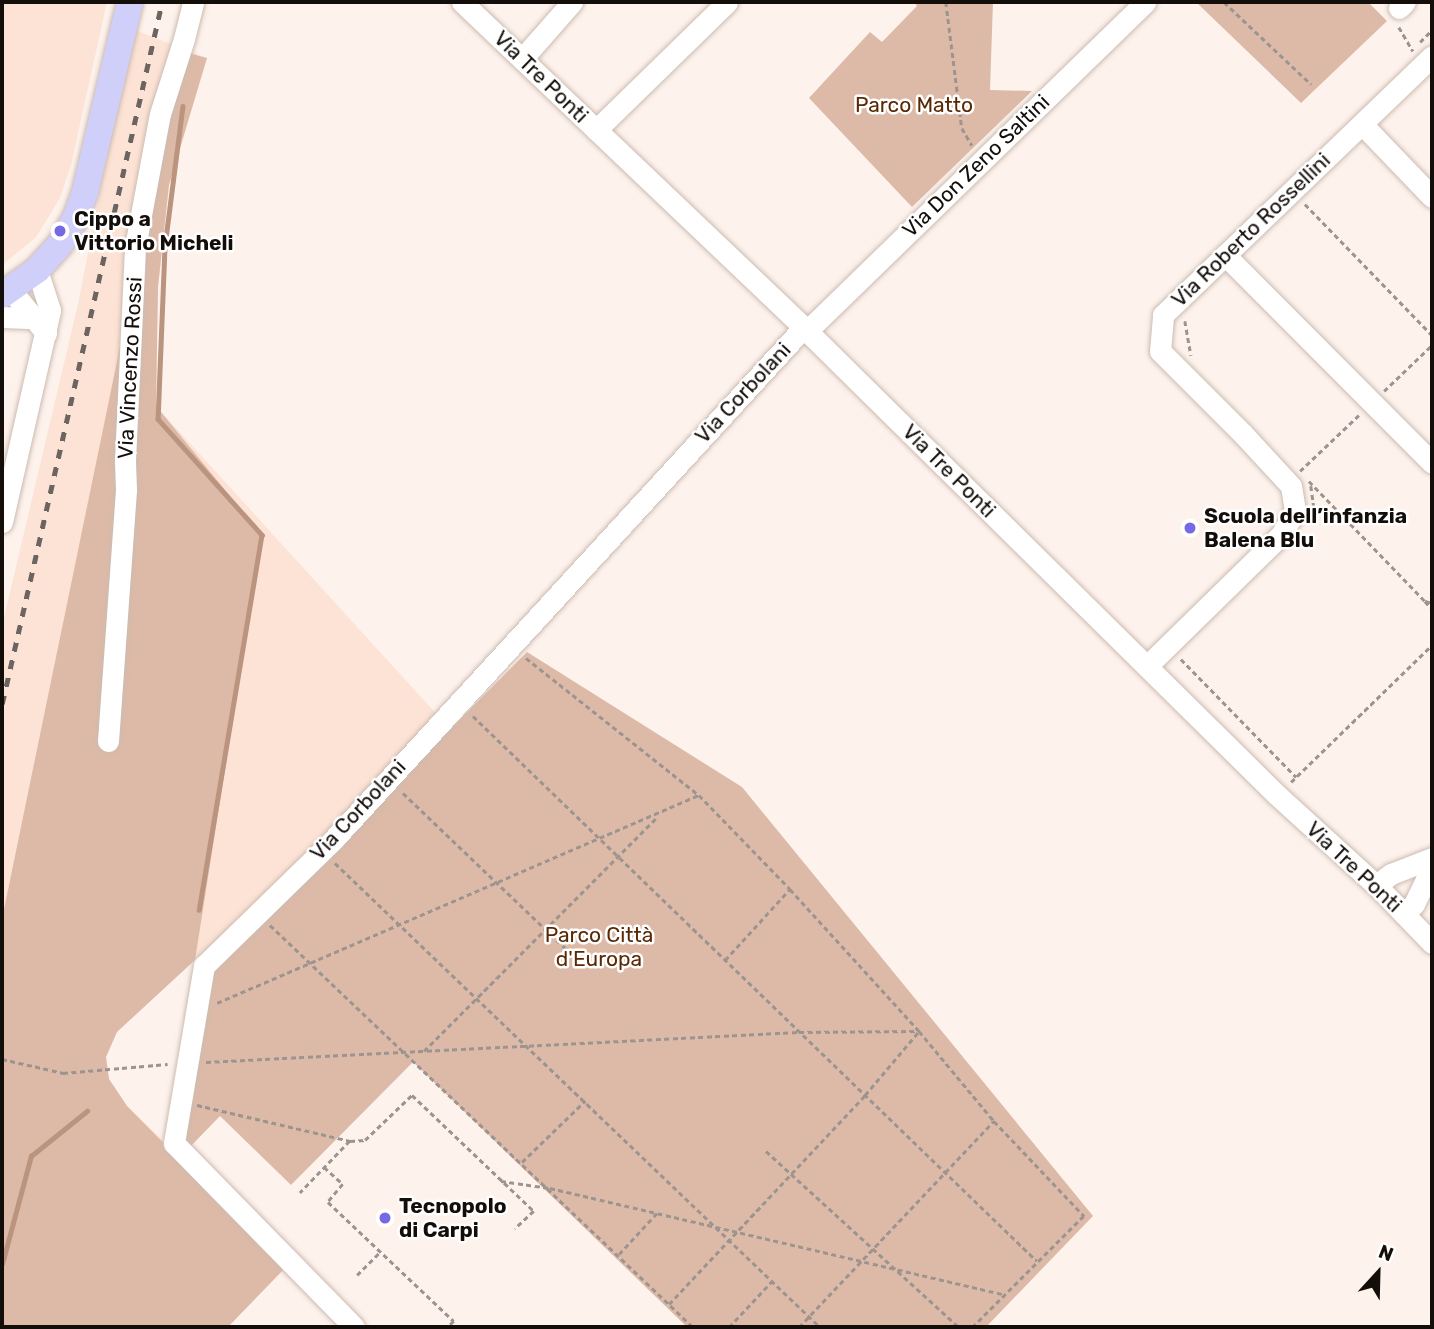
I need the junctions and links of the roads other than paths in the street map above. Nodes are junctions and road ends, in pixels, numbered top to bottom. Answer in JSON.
{"nodes":[{"id":1,"x":130,"y":2,"type":"edge"},
{"id":2,"x":192,"y":2,"type":"edge"},
{"id":3,"x":462,"y":2,"type":"edge"},
{"id":4,"x":572,"y":2,"type":"edge"},
{"id":5,"x":727,"y":2,"type":"edge"},
{"id":6,"x":1145,"y":2,"type":"edge"},
{"id":7,"x":1422,"y":53,"type":"edge"},
{"id":8,"x":522,"y":59,"type":"junction"},
{"id":9,"x":1362,"y":124,"type":"junction"},
{"id":10,"x":596,"y":130,"type":"junction"},
{"id":11,"x":1432,"y":197,"type":"edge"},
{"id":12,"x":1225,"y":254,"type":"junction"},
{"id":13,"x":37,"y":270,"type":"junction"},
{"id":14,"x":6,"y":292,"type":"edge"},
{"id":15,"x":2,"y":317,"type":"edge"},
{"id":16,"x":40,"y":326,"type":"junction"},
{"id":17,"x":805,"y":329,"type":"junction"},
{"id":18,"x":1432,"y":463,"type":"edge"},
{"id":19,"x":2,"y":522,"type":"edge"},
{"id":20,"x":1153,"y":673,"type":"junction"},
{"id":21,"x":108,"y":741,"type":"dead end"},
{"id":22,"x":1432,"y":858,"type":"edge"},
{"id":23,"x":1432,"y":867,"type":"edge"},
{"id":24,"x":1376,"y":885,"type":"junction"},
{"id":25,"x":1404,"y":914,"type":"junction"},
{"id":26,"x":1432,"y":943,"type":"edge"},
{"id":27,"x":354,"y":1327,"type":"edge"}],
"edges":[{"from":1,"to":13,"type":"main road"},
{"from":2,"to":21,"type":"street","name":"Via Vincenzo Rossi"},
{"from":3,"to":8,"type":"street","name":"Via Tre Ponti"},
{"from":4,"to":8,"type":"street"},
{"from":5,"to":10,"type":"street"},
{"from":6,"to":17,"type":"street","name":"Via Don Zeno Saltini"},
{"from":7,"to":9,"type":"street","name":"Via Roberto Rossellini"},
{"from":8,"to":10,"type":"street","name":"Via Tre Ponti"},
{"from":9,"to":11,"type":"street"},
{"from":9,"to":12,"type":"street","name":"Via Roberto Rossellini"},
{"from":10,"to":17,"type":"street","name":"Via Tre Ponti"},
{"from":12,"to":18,"type":"street"},
{"from":12,"to":20,"type":"street","name":"Via Roberto Rossellini"},
{"from":13,"to":14,"type":"main road"},
{"from":13,"to":16,"type":"street"},
{"from":14,"to":16,"type":"street"},
{"from":15,"to":16,"type":"street"},
{"from":16,"to":19,"type":"street"},
{"from":17,"to":20,"type":"street","name":"Via Tre Ponti"},
{"from":17,"to":27,"type":"street","name":"Via Corbolani"},
{"from":20,"to":24,"type":"street","name":"Via Tre Ponti"},
{"from":22,"to":24,"type":"street"},
{"from":23,"to":25,"type":"street"},
{"from":24,"to":25,"type":"street","name":"Via Tre Ponti"},
{"from":25,"to":26,"type":"street","name":"Via Tre Ponti"}]}
